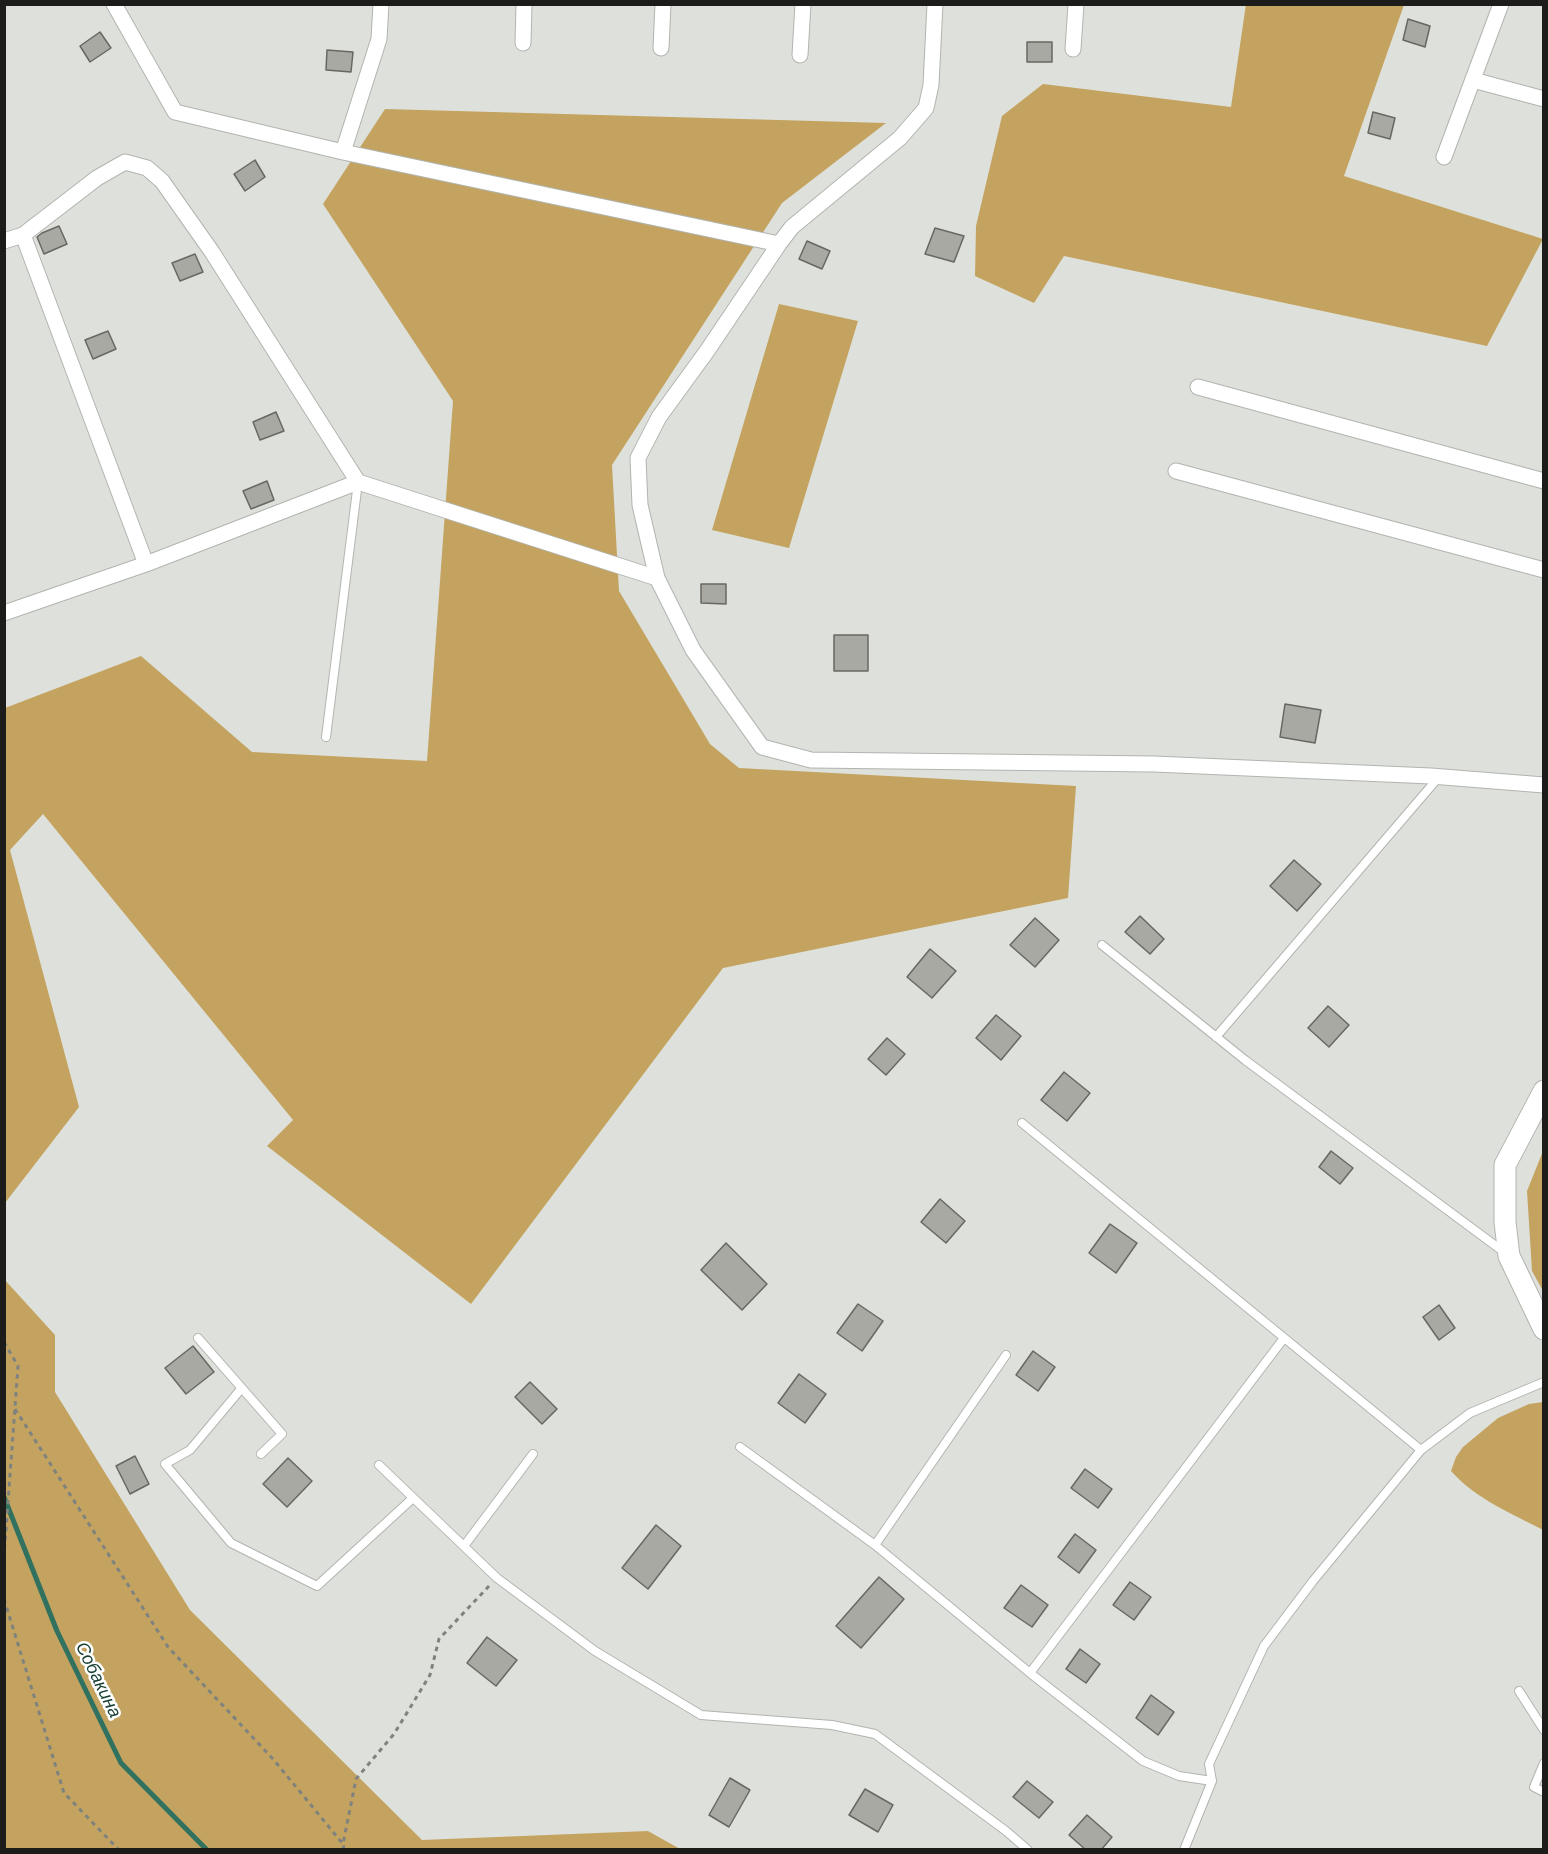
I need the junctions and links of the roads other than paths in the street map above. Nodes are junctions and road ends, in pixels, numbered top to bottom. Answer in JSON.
{"nodes":[{"id":1,"x":114,"y":4,"type":"edge"},
{"id":2,"x":381,"y":4,"type":"edge"},
{"id":3,"x":524,"y":4,"type":"edge"},
{"id":4,"x":663,"y":4,"type":"edge"},
{"id":5,"x":803,"y":4,"type":"edge"},
{"id":6,"x":935,"y":4,"type":"edge"},
{"id":7,"x":1076,"y":4,"type":"edge"},
{"id":8,"x":1501,"y":4,"type":"edge"},
{"id":9,"x":523,"y":43,"type":"dead end"},
{"id":10,"x":661,"y":48,"type":"dead end"},
{"id":11,"x":1073,"y":49,"type":"dead end"},
{"id":12,"x":800,"y":55,"type":"dead end"},
{"id":13,"x":1473,"y":80,"type":"junction"},
{"id":14,"x":1544,"y":99,"type":"edge"},
{"id":15,"x":343,"y":152,"type":"junction"},
{"id":16,"x":1444,"y":157,"type":"dead end"},
{"id":17,"x":23,"y":235,"type":"junction"},
{"id":18,"x":4,"y":242,"type":"edge"},
{"id":19,"x":779,"y":244,"type":"junction"},
{"id":20,"x":1198,"y":387,"type":"dead end"},
{"id":21,"x":1176,"y":471,"type":"dead end"},
{"id":22,"x":1544,"y":480,"type":"edge"},
{"id":23,"x":358,"y":482,"type":"junction"},
{"id":24,"x":146,"y":564,"type":"junction"},
{"id":25,"x":1544,"y":570,"type":"edge"},
{"id":26,"x":657,"y":578,"type":"junction"},
{"id":27,"x":4,"y":613,"type":"edge"},
{"id":28,"x":326,"y":737,"type":"dead end"},
{"id":29,"x":1439,"y":776,"type":"junction"},
{"id":30,"x":1544,"y":785,"type":"edge"},
{"id":31,"x":1102,"y":945,"type":"dead end"},
{"id":32,"x":1216,"y":1037,"type":"junction"},
{"id":33,"x":1544,"y":1091,"type":"edge"},
{"id":34,"x":1022,"y":1123,"type":"dead end"},
{"id":35,"x":1509,"y":1256,"type":"junction"},
{"id":36,"x":1544,"y":1329,"type":"edge"},
{"id":37,"x":198,"y":1338,"type":"dead end"},
{"id":38,"x":1284,"y":1338,"type":"junction"},
{"id":39,"x":1006,"y":1355,"type":"dead end"},
{"id":40,"x":1544,"y":1382,"type":"edge"},
{"id":41,"x":241,"y":1389,"type":"junction"},
{"id":42,"x":740,"y":1447,"type":"dead end"},
{"id":43,"x":1421,"y":1450,"type":"junction"},
{"id":44,"x":261,"y":1454,"type":"dead end"},
{"id":45,"x":533,"y":1454,"type":"dead end"},
{"id":46,"x":379,"y":1465,"type":"dead end"},
{"id":47,"x":413,"y":1498,"type":"junction"},
{"id":48,"x":875,"y":1545,"type":"junction"},
{"id":49,"x":464,"y":1546,"type":"junction"},
{"id":50,"x":1030,"y":1673,"type":"junction"},
{"id":51,"x":1519,"y":1691,"type":"dead end"},
{"id":52,"x":1544,"y":1730,"type":"edge"},
{"id":53,"x":1544,"y":1763,"type":"edge"},
{"id":54,"x":1212,"y":1781,"type":"junction"},
{"id":55,"x":1544,"y":1792,"type":"edge"},
{"id":56,"x":1028,"y":1850,"type":"edge"},
{"id":57,"x":1184,"y":1850,"type":"edge"}],
"edges":[{"from":1,"to":15,"type":"street"},
{"from":2,"to":15,"type":"street"},
{"from":3,"to":9,"type":"street"},
{"from":4,"to":10,"type":"street"},
{"from":5,"to":12,"type":"street"},
{"from":6,"to":19,"type":"street"},
{"from":7,"to":11,"type":"street"},
{"from":8,"to":13,"type":"street"},
{"from":13,"to":14,"type":"street"},
{"from":13,"to":16,"type":"street"},
{"from":15,"to":19,"type":"street"},
{"from":17,"to":18,"type":"street"},
{"from":17,"to":23,"type":"street"},
{"from":17,"to":24,"type":"street"},
{"from":19,"to":26,"type":"street"},
{"from":20,"to":22,"type":"street"},
{"from":21,"to":25,"type":"street"},
{"from":23,"to":24,"type":"street"},
{"from":23,"to":26,"type":"street"},
{"from":23,"to":28,"type":"lane"},
{"from":24,"to":27,"type":"street"},
{"from":26,"to":29,"type":"street"},
{"from":29,"to":30,"type":"street"},
{"from":29,"to":32,"type":"lane"},
{"from":31,"to":32,"type":"lane"},
{"from":32,"to":35,"type":"lane"},
{"from":33,"to":35,"type":"main road"},
{"from":34,"to":38,"type":"lane"},
{"from":35,"to":36,"type":"main road"},
{"from":37,"to":41,"type":"lane"},
{"from":38,"to":43,"type":"lane"},
{"from":38,"to":50,"type":"lane"},
{"from":39,"to":48,"type":"lane"},
{"from":40,"to":43,"type":"lane"},
{"from":41,"to":44,"type":"lane"},
{"from":41,"to":47,"type":"lane"},
{"from":42,"to":48,"type":"lane"},
{"from":43,"to":54,"type":"lane"},
{"from":45,"to":49,"type":"lane"},
{"from":46,"to":47,"type":"lane"},
{"from":47,"to":49,"type":"lane"},
{"from":48,"to":50,"type":"lane"},
{"from":49,"to":56,"type":"lane"},
{"from":50,"to":54,"type":"lane"},
{"from":51,"to":52,"type":"lane"},
{"from":53,"to":55,"type":"lane"},
{"from":54,"to":57,"type":"lane"}]}
